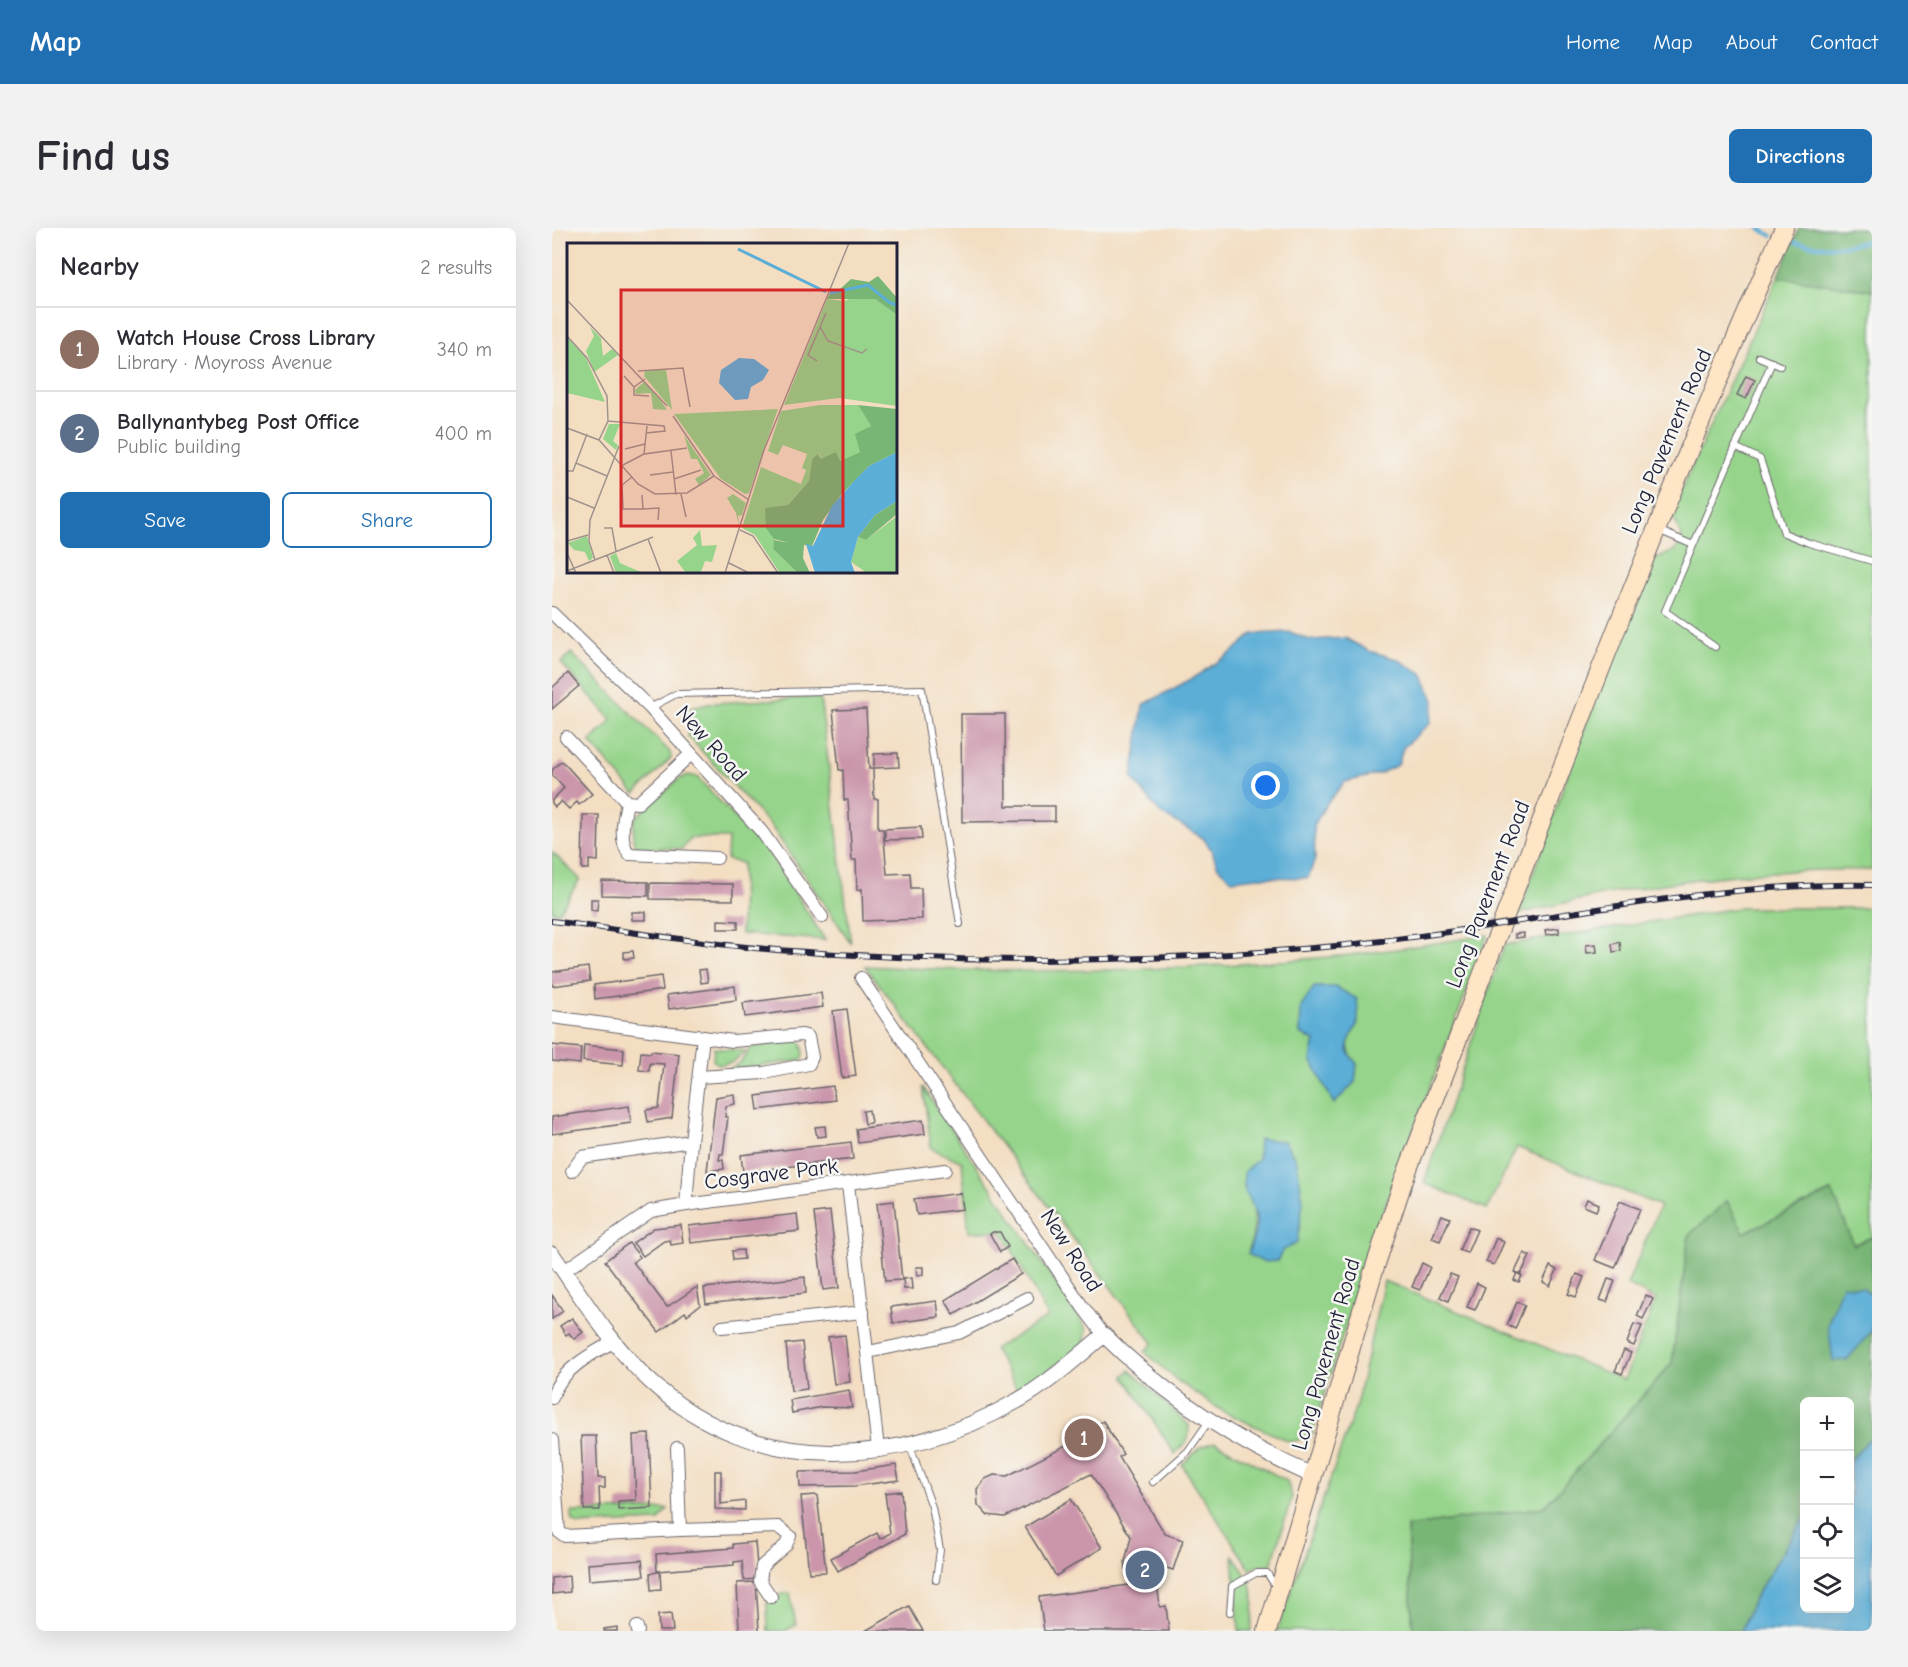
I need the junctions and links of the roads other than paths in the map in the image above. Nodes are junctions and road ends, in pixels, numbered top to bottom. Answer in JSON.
{"nodes":[{"id":1,"x":1784,"y":228,"type":"edge"},
{"id":2,"x":1759,"y":357,"type":"dead end"},
{"id":3,"x":1772,"y":362,"type":"junction"},
{"id":4,"x":1780,"y":366,"type":"dead end"},
{"id":5,"x":1735,"y":447,"type":"junction"},
{"id":6,"x":1655,"y":529,"type":"junction"},
{"id":7,"x":1693,"y":544,"type":"junction"},
{"id":8,"x":1872,"y":561,"type":"edge"},
{"id":9,"x":552,"y":613,"type":"edge"},
{"id":10,"x":1715,"y":647,"type":"dead end"},
{"id":11,"x":650,"y":708,"type":"junction"},
{"id":12,"x":566,"y":737,"type":"dead end"},
{"id":13,"x":691,"y":754,"type":"junction"},
{"id":14,"x":627,"y":802,"type":"junction"},
{"id":15,"x":717,"y":858,"type":"dead end"},
{"id":16,"x":822,"y":917,"type":"dead end"},
{"id":17,"x":960,"y":924,"type":"dead end"},
{"id":18,"x":861,"y":978,"type":"dead end"},
{"id":19,"x":552,"y":1017,"type":"edge"},
{"id":20,"x":704,"y":1037,"type":"junction"},
{"id":21,"x":699,"y":1077,"type":"junction"},
{"id":22,"x":690,"y":1141,"type":"junction"},
{"id":23,"x":945,"y":1170,"type":"dead end"},
{"id":24,"x":572,"y":1171,"type":"dead end"},
{"id":25,"x":848,"y":1184,"type":"junction"},
{"id":26,"x":686,"y":1205,"type":"junction"},
{"id":27,"x":552,"y":1254,"type":"edge"},
{"id":28,"x":564,"y":1271,"type":"junction"},
{"id":29,"x":1027,"y":1298,"type":"dead end"},
{"id":30,"x":863,"y":1312,"type":"junction"},
{"id":31,"x":722,"y":1327,"type":"dead end"},
{"id":32,"x":1104,"y":1335,"type":"junction"},
{"id":33,"x":615,"y":1341,"type":"junction"},
{"id":34,"x":868,"y":1352,"type":"junction"},
{"id":35,"x":552,"y":1398,"type":"edge"},
{"id":36,"x":1209,"y":1421,"type":"junction"},
{"id":37,"x":552,"y":1440,"type":"edge"},
{"id":38,"x":908,"y":1443,"type":"junction"},
{"id":39,"x":678,"y":1448,"type":"dead end"},
{"id":40,"x":878,"y":1449,"type":"junction"},
{"id":41,"x":1314,"y":1476,"type":"junction"},
{"id":42,"x":1153,"y":1482,"type":"dead end"},
{"id":43,"x":680,"y":1530,"type":"junction"},
{"id":44,"x":936,"y":1580,"type":"dead end"},
{"id":45,"x":1278,"y":1593,"type":"junction"},
{"id":46,"x":771,"y":1597,"type":"dead end"},
{"id":47,"x":1230,"y":1612,"type":"dead end"},
{"id":48,"x":1267,"y":1631,"type":"edge"}],
"edges":[{"from":1,"to":6,"type":"main road","name":"Long Pavement Road"},
{"from":2,"to":3,"type":"lane"},
{"from":3,"to":4,"type":"lane"},
{"from":3,"to":5,"type":"lane"},
{"from":5,"to":7,"type":"lane"},
{"from":5,"to":8,"type":"lane"},
{"from":6,"to":7,"type":"lane"},
{"from":6,"to":41,"type":"main road","name":"Long Pavement Road"},
{"from":7,"to":10,"type":"lane"},
{"from":9,"to":11,"type":"street","name":"New Road"},
{"from":11,"to":13,"type":"street","name":"New Road"},
{"from":11,"to":17,"type":"lane"},
{"from":12,"to":14,"type":"street"},
{"from":13,"to":14,"type":"street"},
{"from":13,"to":16,"type":"street","name":"New Road"},
{"from":14,"to":15,"type":"street"},
{"from":18,"to":32,"type":"street","name":"New Road"},
{"from":19,"to":20,"type":"street"},
{"from":20,"to":21,"type":"street"},
{"from":20,"to":21,"type":"street"},
{"from":21,"to":22,"type":"street"},
{"from":22,"to":24,"type":"street","name":"Cosgrave Park"},
{"from":22,"to":26,"type":"street","name":"Cosgrave Park"},
{"from":23,"to":25,"type":"street","name":"Cosgrave Park"},
{"from":25,"to":26,"type":"street","name":"Cosgrave Park"},
{"from":25,"to":30,"type":"street"},
{"from":26,"to":28,"type":"street"},
{"from":27,"to":28,"type":"street"},
{"from":28,"to":33,"type":"street"},
{"from":29,"to":34,"type":"street"},
{"from":30,"to":31,"type":"street"},
{"from":30,"to":34,"type":"street"},
{"from":32,"to":36,"type":"street","name":"New Road"},
{"from":32,"to":38,"type":"street"},
{"from":33,"to":35,"type":"street"},
{"from":33,"to":40,"type":"street"},
{"from":34,"to":40,"type":"street"},
{"from":36,"to":41,"type":"street","name":"New Road"},
{"from":36,"to":42,"type":"lane"},
{"from":37,"to":43,"type":"street"},
{"from":38,"to":40,"type":"street"},
{"from":38,"to":44,"type":"lane"},
{"from":39,"to":43,"type":"street"},
{"from":41,"to":45,"type":"main road","name":"Long Pavement Road"},
{"from":43,"to":46,"type":"street"},
{"from":45,"to":47,"type":"lane"},
{"from":45,"to":48,"type":"main road","name":"Long Pavement Road"}]}
